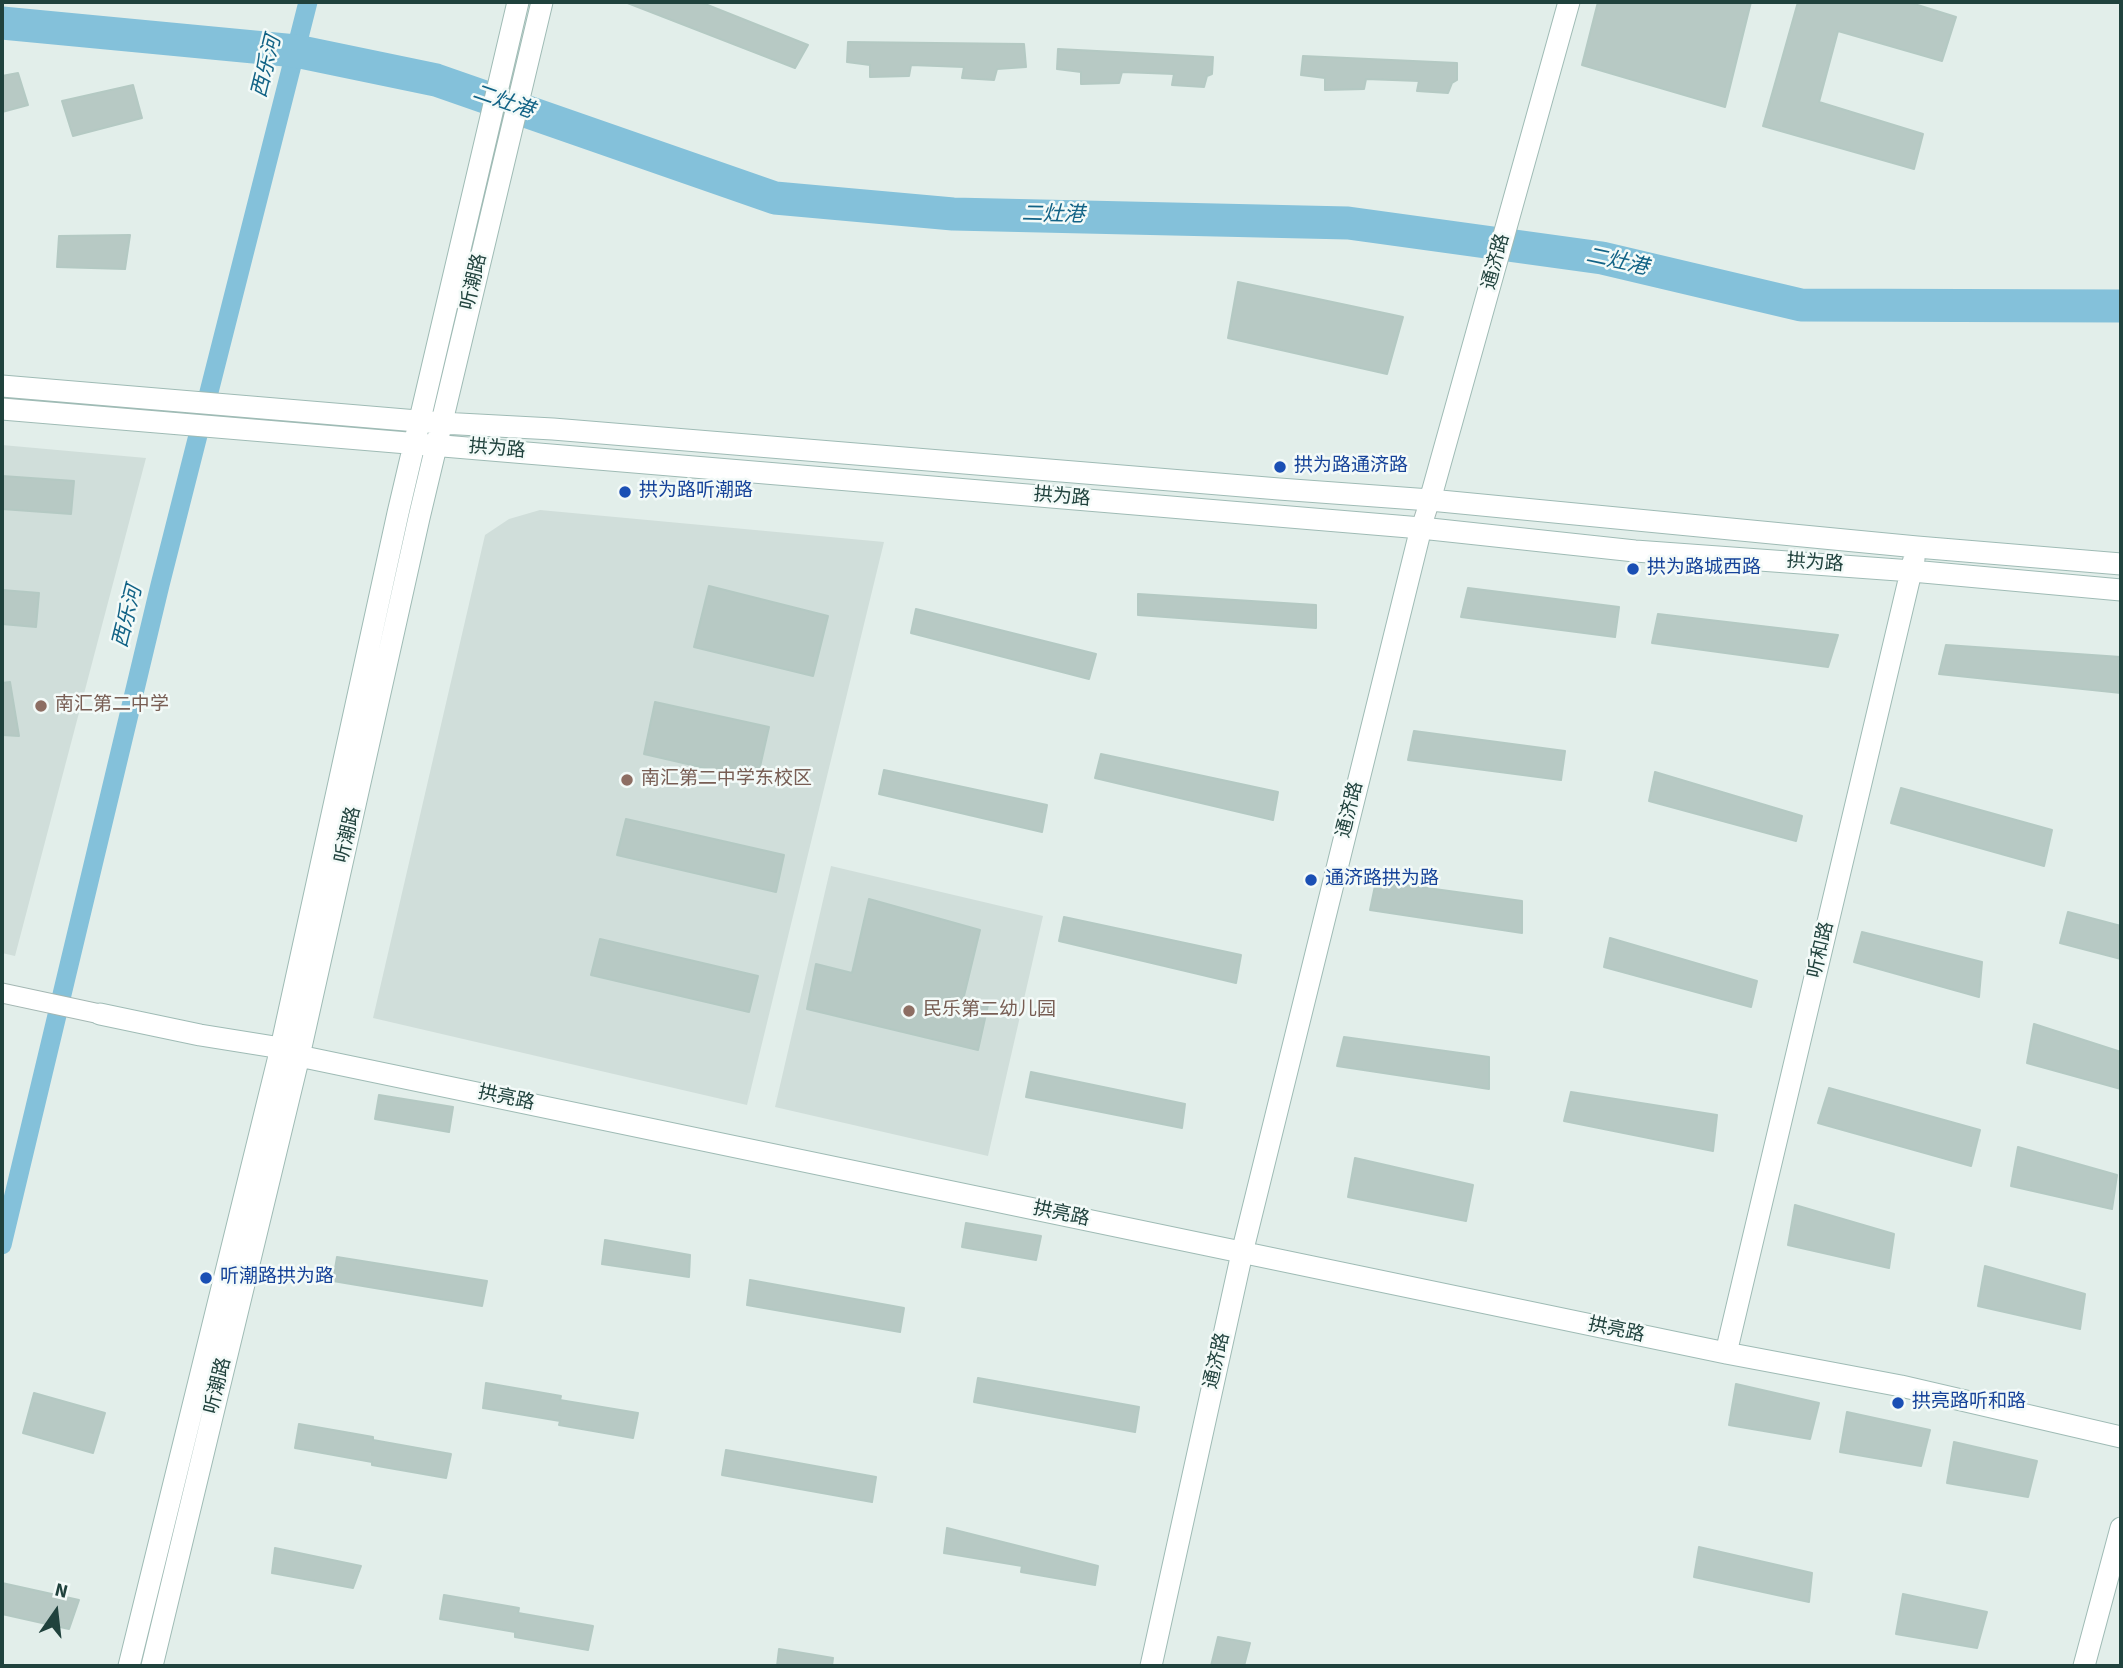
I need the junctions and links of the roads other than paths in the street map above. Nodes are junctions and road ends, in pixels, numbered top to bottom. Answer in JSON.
{"nodes":[{"id":1,"x":518,"y":2,"type":"edge"},
{"id":2,"x":542,"y":2,"type":"edge"},
{"id":3,"x":1569,"y":2,"type":"edge"},
{"id":4,"x":2,"y":386,"type":"edge"},
{"id":5,"x":2,"y":409,"type":"edge"},
{"id":6,"x":419,"y":421,"type":"junction"},
{"id":7,"x":441,"y":423,"type":"junction"},
{"id":8,"x":414,"y":443,"type":"junction"},
{"id":9,"x":436,"y":445,"type":"junction"},
{"id":10,"x":1430,"y":500,"type":"junction"},
{"id":11,"x":1421,"y":528,"type":"junction"},
{"id":12,"x":1917,"y":547,"type":"junction"},
{"id":13,"x":2121,"y":564,"type":"edge"},
{"id":14,"x":1912,"y":571,"type":"junction"},
{"id":15,"x":2121,"y":590,"type":"edge"},
{"id":16,"x":11,"y":994,"type":"edge"},
{"id":17,"x":100,"y":1014,"type":"joint"},
{"id":18,"x":290,"y":1052,"type":"junction"},
{"id":19,"x":1242,"y":1253,"type":"junction"},
{"id":20,"x":1726,"y":1353,"type":"junction"},
{"id":21,"x":2121,"y":1437,"type":"edge"},
{"id":22,"x":2121,"y":1528,"type":"edge"},
{"id":23,"x":129,"y":1666,"type":"edge"},
{"id":24,"x":152,"y":1666,"type":"edge"},
{"id":25,"x":1150,"y":1666,"type":"edge"},
{"id":26,"x":2084,"y":1666,"type":"edge"}],
"edges":[{"from":1,"to":6,"type":"main road","name":"听潮路"},
{"from":2,"to":7,"type":"main road","name":"听潮路"},
{"from":3,"to":10,"type":"main road","name":"通济路"},
{"from":4,"to":6,"type":"main road","name":"拱为路"},
{"from":5,"to":8,"type":"main road","name":"拱为路"},
{"from":6,"to":7,"type":"main road","name":"拱为路"},
{"from":6,"to":8,"type":"main road","name":"听潮路"},
{"from":7,"to":9,"type":"main road","name":"听潮路"},
{"from":7,"to":10,"type":"main road","name":"拱为路"},
{"from":8,"to":9,"type":"main road","name":"拱为路"},
{"from":8,"to":18,"type":"main road","name":"听潮路"},
{"from":9,"to":11,"type":"main road","name":"拱为路"},
{"from":9,"to":18,"type":"main road","name":"听潮路"},
{"from":10,"to":11,"type":"street","name":"通济路"},
{"from":10,"to":12,"type":"main road","name":"拱为路"},
{"from":11,"to":14,"type":"main road","name":"拱为路"},
{"from":11,"to":19,"type":"main road","name":"通济路"},
{"from":12,"to":13,"type":"main road","name":"拱为路"},
{"from":12,"to":14,"type":"main road","name":"听和路"},
{"from":14,"to":15,"type":"main road","name":"拱为路"},
{"from":14,"to":20,"type":"main road","name":"听和路"},
{"from":16,"to":17,"type":"street","name":"拱亮路"},
{"from":17,"to":18,"type":"main road","name":"拱亮路"},
{"from":18,"to":19,"type":"main road","name":"拱亮路"},
{"from":18,"to":23,"type":"main road","name":"听潮路"},
{"from":18,"to":24,"type":"main road","name":"听潮路"},
{"from":19,"to":20,"type":"main road","name":"拱亮路"},
{"from":19,"to":25,"type":"main road","name":"通济路"},
{"from":20,"to":21,"type":"main road","name":"拱亮路"},
{"from":22,"to":26,"type":"main road"}]}
